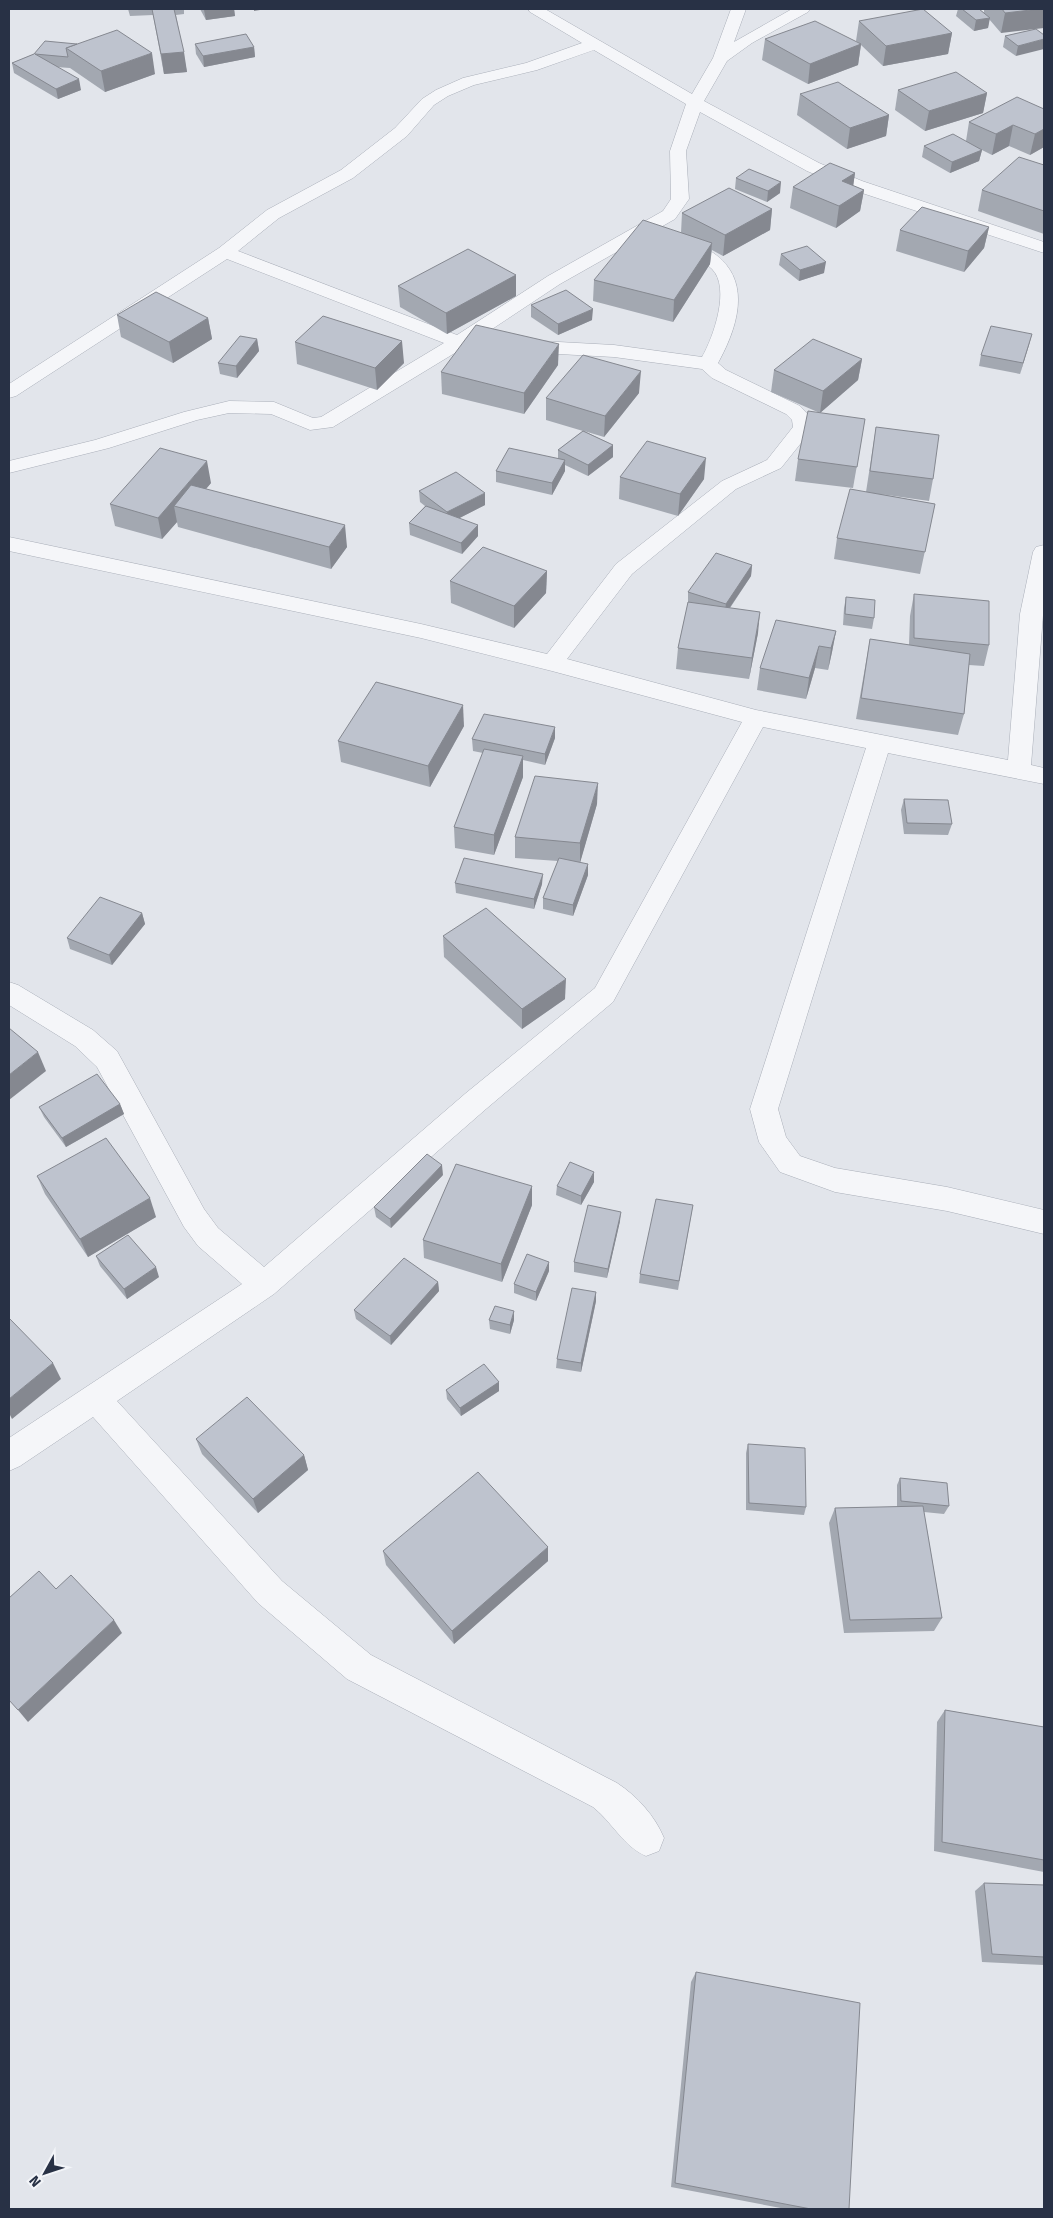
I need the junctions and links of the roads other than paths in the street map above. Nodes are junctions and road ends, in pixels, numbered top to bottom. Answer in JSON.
{"nodes":[{"id":1,"x":535,"y":9,"type":"edge"},
{"id":2,"x":738,"y":9,"type":"edge"},
{"id":3,"x":803,"y":9,"type":"edge"},
{"id":4,"x":595,"y":44,"type":"junction"},
{"id":5,"x":721,"y":58,"type":"junction"},
{"id":6,"x":695,"y":102,"type":"junction"},
{"id":7,"x":669,"y":215,"type":"junction"},
{"id":8,"x":1043,"y":246,"type":"edge"},
{"id":9,"x":225,"y":252,"type":"junction"},
{"id":10,"x":458,"y":342,"type":"junction"},
{"id":11,"x":708,"y":364,"type":"junction"},
{"id":12,"x":9,"y":392,"type":"edge"},
{"id":13,"x":9,"y":468,"type":"edge"},
{"id":14,"x":9,"y":544,"type":"edge"},
{"id":15,"x":1044,"y":552,"type":"edge"},
{"id":16,"x":552,"y":663,"type":"junction"},
{"id":17,"x":756,"y":718,"type":"junction"},
{"id":18,"x":879,"y":743,"type":"junction"},
{"id":19,"x":1019,"y":770,"type":"junction"},
{"id":20,"x":1044,"y":776,"type":"edge"},
{"id":21,"x":9,"y":992,"type":"edge"},
{"id":22,"x":1044,"y":1222,"type":"edge"},
{"id":23,"x":264,"y":1285,"type":"junction"},
{"id":24,"x":96,"y":1399,"type":"junction"},
{"id":25,"x":9,"y":1456,"type":"edge"},
{"id":26,"x":646,"y":1838,"type":"dead end"}],
"edges":[{"from":1,"to":4,"type":"street"},
{"from":2,"to":5,"type":"street"},
{"from":3,"to":5,"type":"street"},
{"from":4,"to":6,"type":"street"},
{"from":4,"to":9,"type":"street"},
{"from":5,"to":6,"type":"street"},
{"from":6,"to":7,"type":"street"},
{"from":6,"to":8,"type":"street"},
{"from":7,"to":10,"type":"street"},
{"from":7,"to":11,"type":"street"},
{"from":9,"to":10,"type":"street"},
{"from":9,"to":12,"type":"street"},
{"from":10,"to":11,"type":"street"},
{"from":10,"to":13,"type":"street"},
{"from":11,"to":16,"type":"street"},
{"from":14,"to":16,"type":"street"},
{"from":15,"to":19,"type":"street"},
{"from":16,"to":17,"type":"street"},
{"from":17,"to":18,"type":"street"},
{"from":17,"to":23,"type":"street"},
{"from":18,"to":19,"type":"street"},
{"from":18,"to":22,"type":"street"},
{"from":19,"to":20,"type":"street"},
{"from":21,"to":23,"type":"street"},
{"from":23,"to":24,"type":"street"},
{"from":24,"to":25,"type":"street"},
{"from":24,"to":26,"type":"street"}]}
